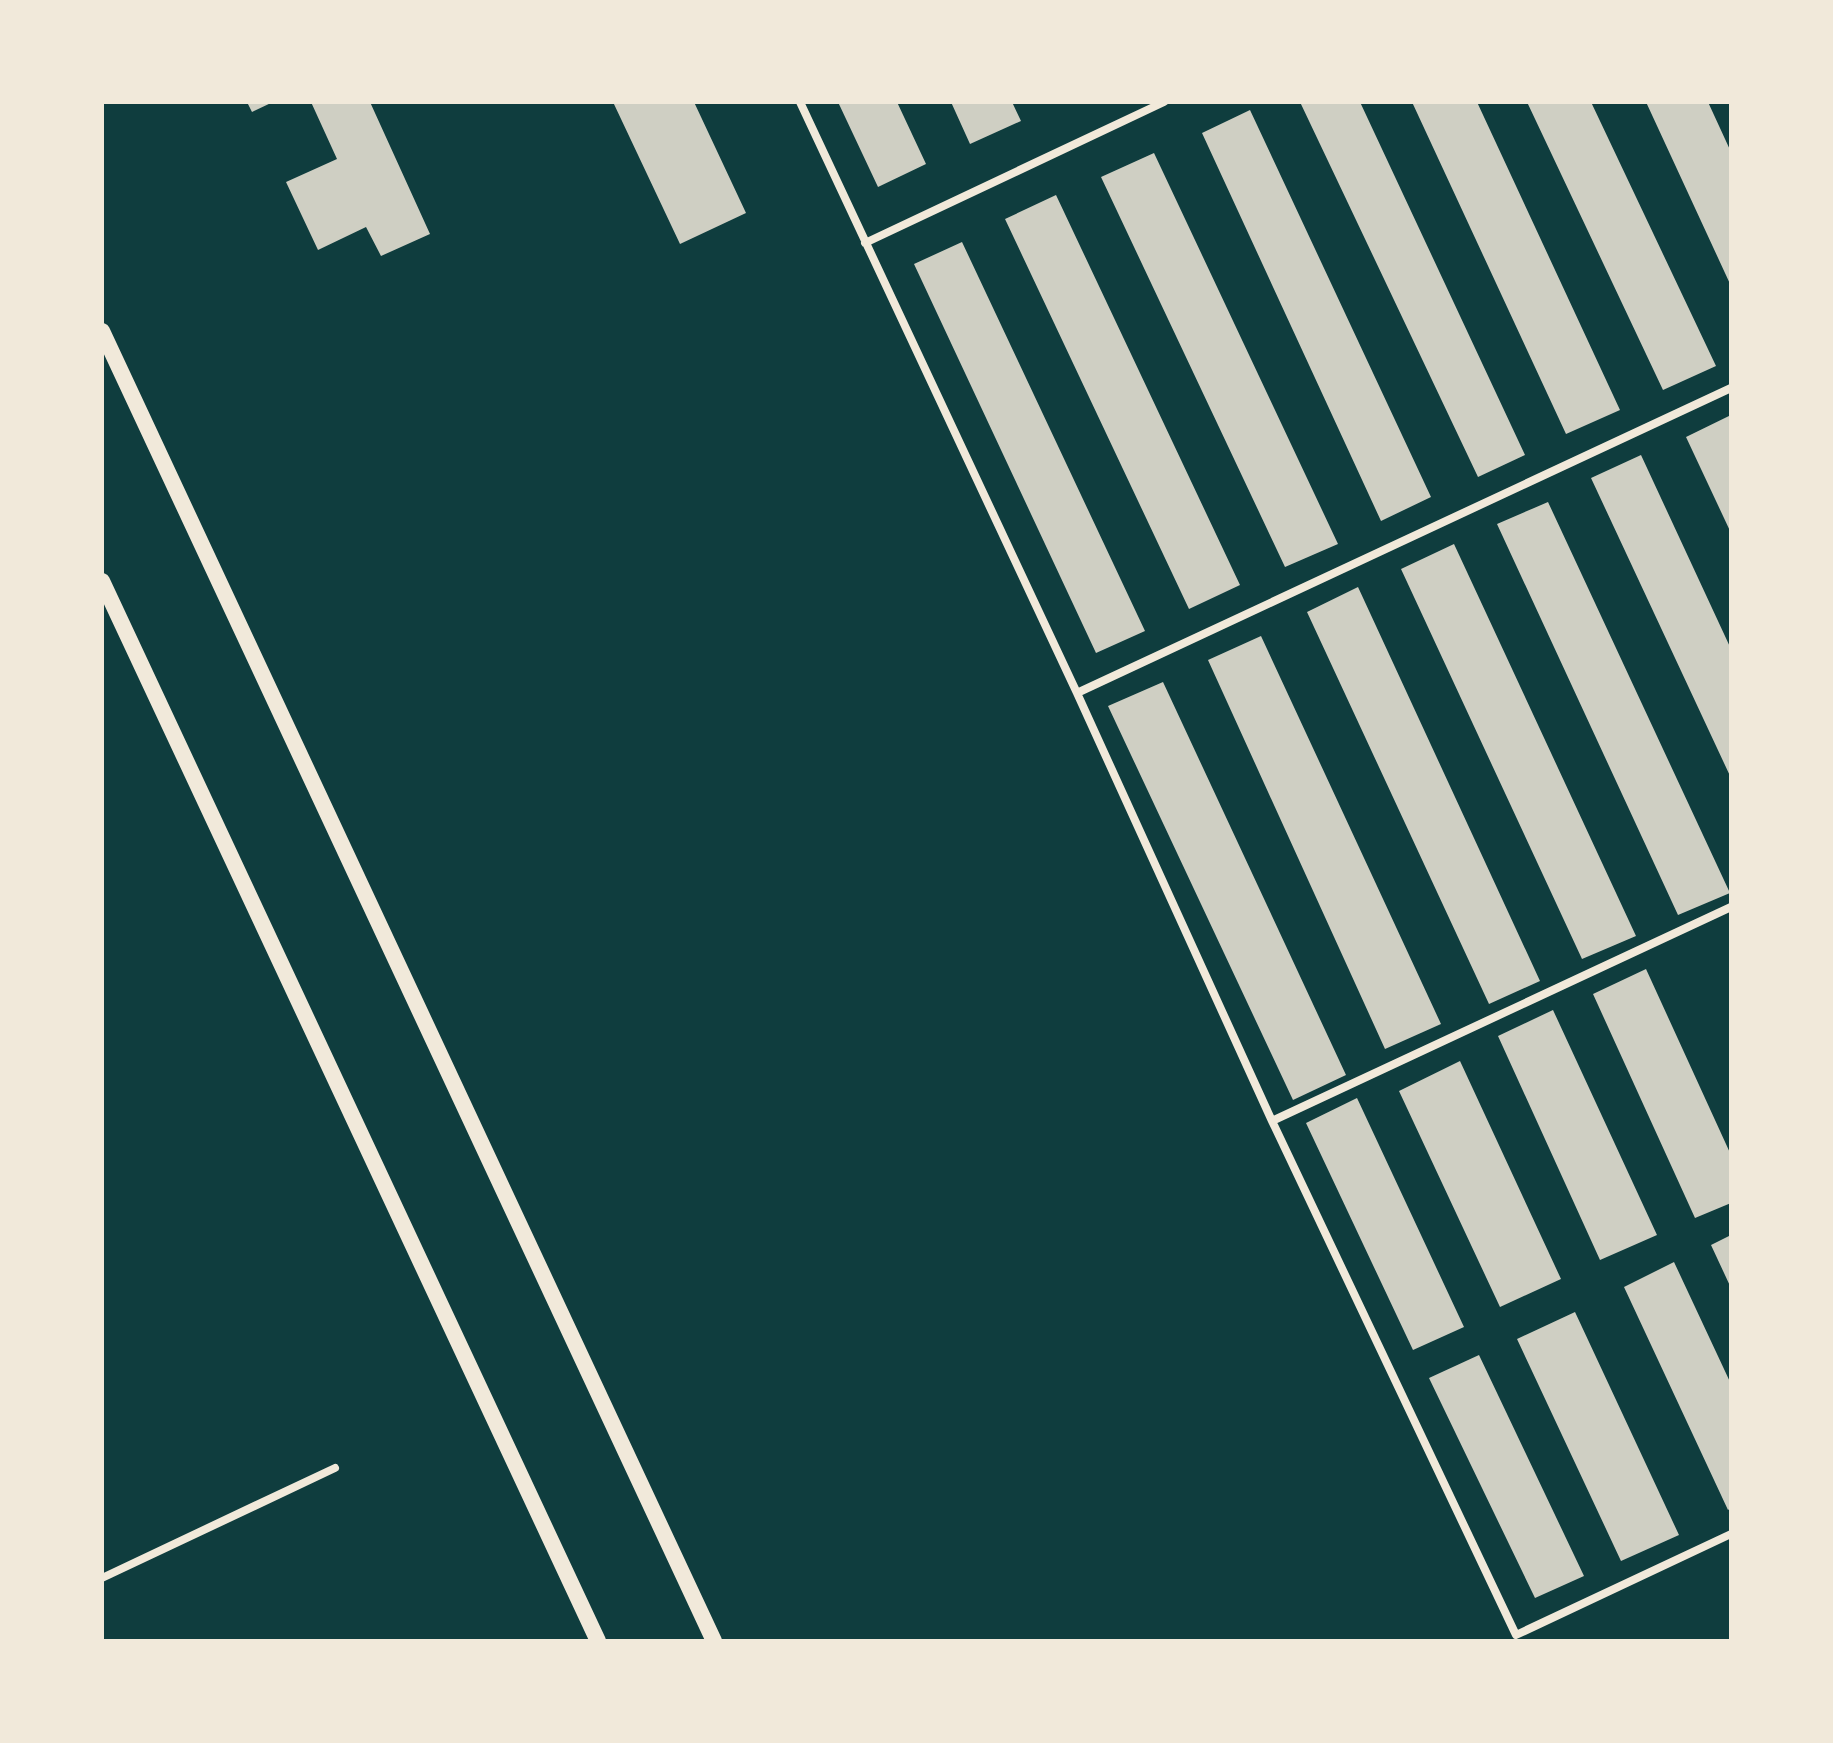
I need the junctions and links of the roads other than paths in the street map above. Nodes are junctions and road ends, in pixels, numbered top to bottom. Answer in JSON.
{"nodes":[{"id":1,"x":800,"y":102,"type":"edge"},
{"id":2,"x":1164,"y":102,"type":"edge"},
{"id":3,"x":865,"y":243,"type":"junction"},
{"id":4,"x":102,"y":331,"type":"edge"},
{"id":5,"x":1731,"y":388,"type":"edge"},
{"id":6,"x":102,"y":581,"type":"edge"},
{"id":7,"x":1077,"y":693,"type":"junction"},
{"id":8,"x":1731,"y":907,"type":"edge"},
{"id":9,"x":1272,"y":1121,"type":"junction"},
{"id":10,"x":335,"y":1468,"type":"dead end"},
{"id":11,"x":1731,"y":1534,"type":"edge"},
{"id":12,"x":102,"y":1578,"type":"edge"},
{"id":13,"x":598,"y":1641,"type":"edge"},
{"id":14,"x":714,"y":1641,"type":"edge"}],
"edges":[{"from":1,"to":3,"type":"street"},
{"from":2,"to":3,"type":"street"},
{"from":3,"to":7,"type":"street"},
{"from":4,"to":14,"type":"main road"},
{"from":5,"to":7,"type":"street"},
{"from":6,"to":13,"type":"main road"},
{"from":7,"to":9,"type":"street"},
{"from":8,"to":9,"type":"street"},
{"from":9,"to":11,"type":"street"},
{"from":10,"to":12,"type":"street"}]}
